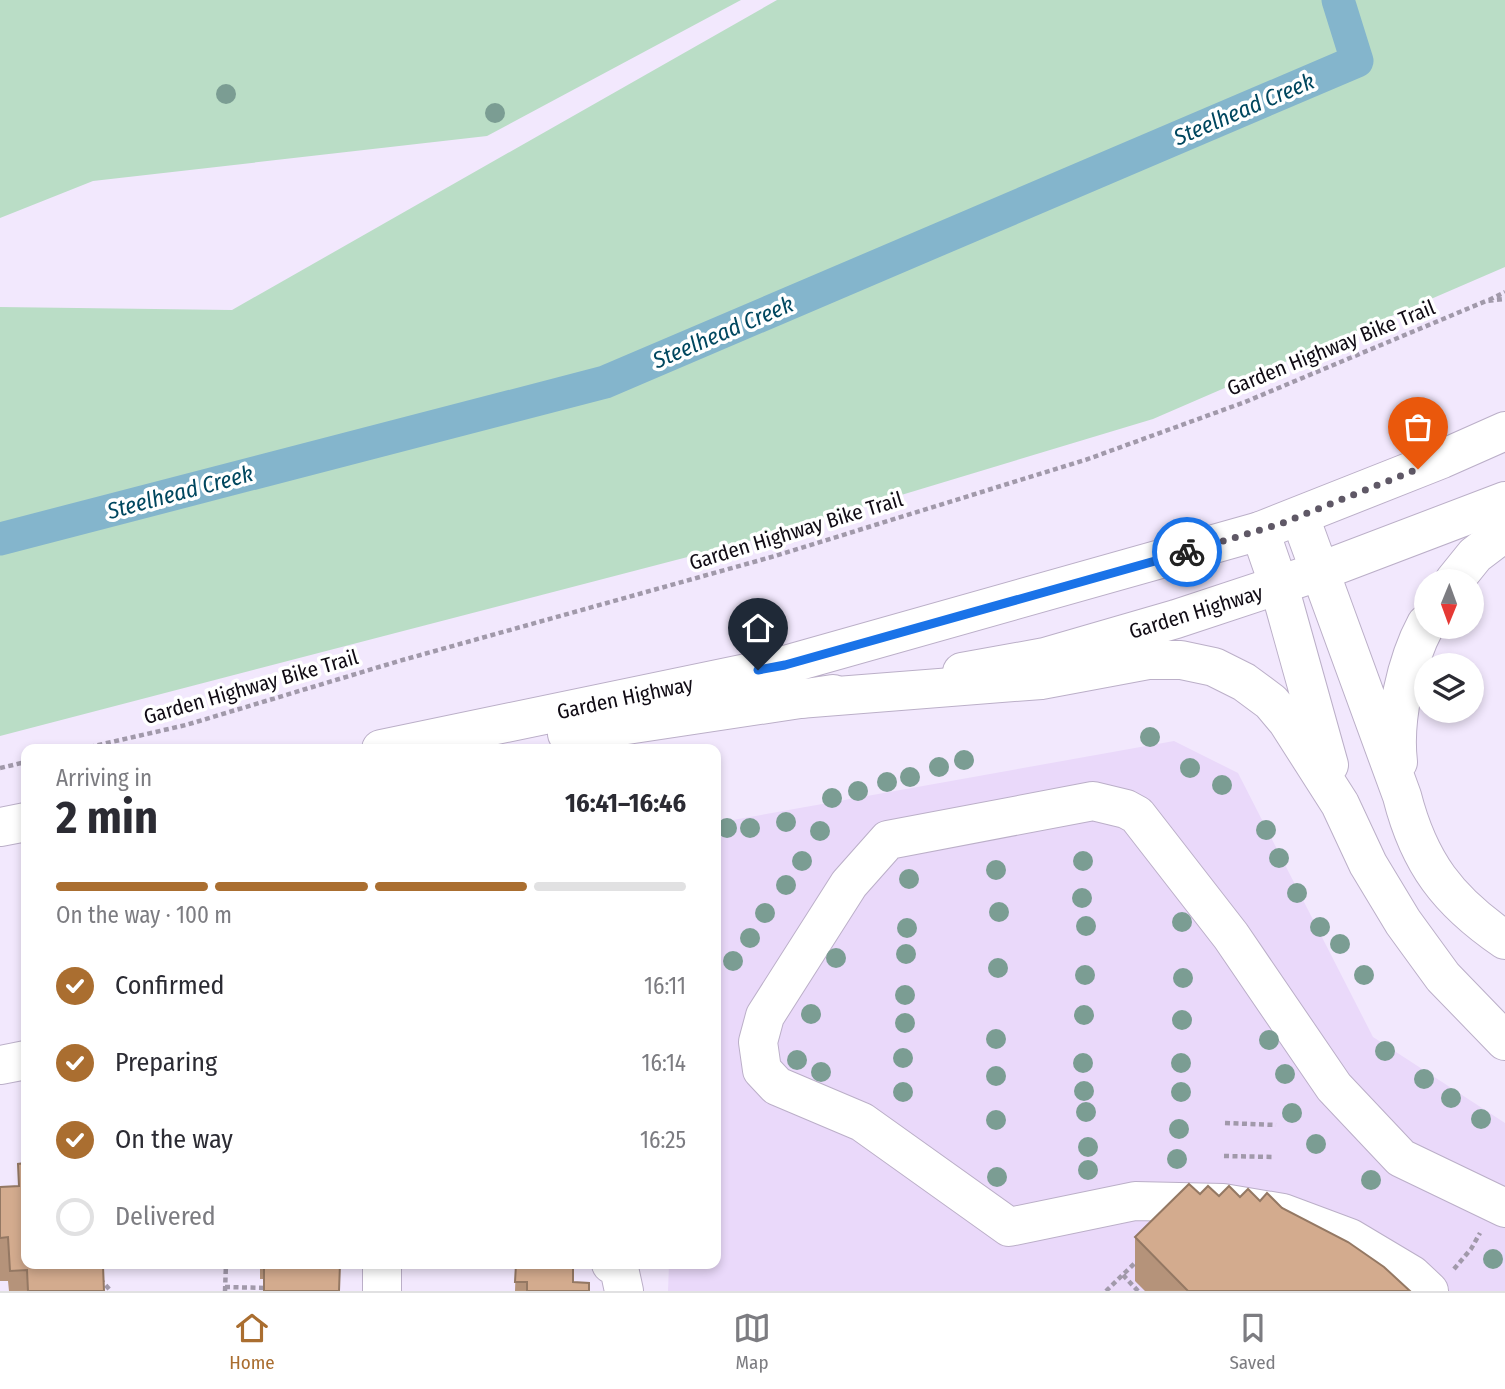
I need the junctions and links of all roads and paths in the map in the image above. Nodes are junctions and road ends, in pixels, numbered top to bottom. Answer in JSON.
{"nodes":[{"id":1,"x":1505,"y":292,"type":"edge"},
{"id":2,"x":1505,"y":299,"type":"edge"},
{"id":3,"x":1486,"y":302,"type":"junction"},
{"id":4,"x":1505,"y":431,"type":"edge"},
{"id":5,"x":1505,"y":501,"type":"edge"},
{"id":6,"x":1300,"y":517,"type":"junction"},
{"id":7,"x":1260,"y":531,"type":"junction"},
{"id":8,"x":1505,"y":533,"type":"edge"},
{"id":9,"x":1464,"y":569,"type":"edge"},
{"id":10,"x":1321,"y":571,"type":"junction"},
{"id":11,"x":1279,"y":586,"type":"junction"},
{"id":12,"x":1420,"y":639,"type":"edge"},
{"id":13,"x":799,"y":699,"type":"junction"},
{"id":14,"x":103,"y":744,"type":"edge"},
{"id":15,"x":405,"y":744,"type":"edge"},
{"id":16,"x":495,"y":744,"type":"edge"},
{"id":17,"x":21,"y":763,"type":"edge"},
{"id":18,"x":0,"y":768,"type":"edge"},
{"id":19,"x":1402,"y":796,"type":"junction"},
{"id":20,"x":1340,"y":804,"type":"junction"},
{"id":21,"x":21,"y":823,"type":"edge"},
{"id":22,"x":0,"y":827,"type":"edge"},
{"id":23,"x":1505,"y":940,"type":"edge"},
{"id":24,"x":1505,"y":1041,"type":"edge"},
{"id":25,"x":21,"y":1061,"type":"edge"},
{"id":26,"x":0,"y":1065,"type":"edge"},
{"id":27,"x":1225,"y":1123,"type":"dead end"},
{"id":28,"x":1276,"y":1125,"type":"dead end"},
{"id":29,"x":1224,"y":1156,"type":"dead end"},
{"id":30,"x":1274,"y":1157,"type":"dead end"},
{"id":31,"x":1505,"y":1208,"type":"edge"},
{"id":32,"x":1471,"y":1249,"type":"dead end"},
{"id":33,"x":1143,"y":1256,"type":"edge"},
{"id":34,"x":1463,"y":1259,"type":"dead end"},
{"id":35,"x":226,"y":1269,"type":"edge"},
{"id":36,"x":382,"y":1269,"type":"edge"},
{"id":37,"x":619,"y":1269,"type":"edge"},
{"id":38,"x":94,"y":1272,"type":"edge"},
{"id":39,"x":1123,"y":1275,"type":"junction"},
{"id":40,"x":278,"y":1288,"type":"edge"},
{"id":41,"x":225,"y":1289,"type":"edge"},
{"id":42,"x":111,"y":1291,"type":"edge"},
{"id":43,"x":382,"y":1291,"type":"edge"},
{"id":44,"x":624,"y":1291,"type":"edge"},
{"id":45,"x":1106,"y":1291,"type":"edge"},
{"id":46,"x":1138,"y":1291,"type":"edge"},
{"id":47,"x":1429,"y":1291,"type":"edge"}],
"edges":[{"from":1,"to":3,"type":"path"},
{"from":2,"to":3,"type":"path","name":"Garden Highway Bike Trail"},
{"from":3,"to":14,"type":"path","name":"Garden Highway Bike Trail"},
{"from":4,"to":6,"type":"main road","name":"Garden Highway"},
{"from":5,"to":10,"type":"main road","name":"Garden Highway"},
{"from":6,"to":7,"type":"main road","name":"Garden Highway"},
{"from":6,"to":10,"type":"main road"},
{"from":7,"to":11,"type":"main road"},
{"from":7,"to":15,"type":"main road","name":"Garden Highway"},
{"from":8,"to":9,"type":"main road"},
{"from":10,"to":11,"type":"main road","name":"Garden Highway"},
{"from":10,"to":19,"type":"main road"},
{"from":11,"to":13,"type":"main road","name":"Garden Highway"},
{"from":11,"to":20,"type":"main road"},
{"from":12,"to":19,"type":"main road"},
{"from":13,"to":16,"type":"main road","name":"Garden Highway"},
{"from":13,"to":20,"type":"main road"},
{"from":17,"to":18,"type":"path"},
{"from":19,"to":23,"type":"main road"},
{"from":20,"to":24,"type":"main road"},
{"from":21,"to":22,"type":"main road"},
{"from":25,"to":26,"type":"main road"},
{"from":27,"to":28,"type":"path"},
{"from":29,"to":30,"type":"path"},
{"from":31,"to":47,"type":"main road"},
{"from":32,"to":34,"type":"path"},
{"from":33,"to":39,"type":"path"},
{"from":35,"to":41,"type":"path"},
{"from":36,"to":43,"type":"main road"},
{"from":37,"to":44,"type":"main road"},
{"from":38,"to":42,"type":"path"},
{"from":39,"to":45,"type":"path"},
{"from":39,"to":46,"type":"path"},
{"from":40,"to":41,"type":"path"}]}
